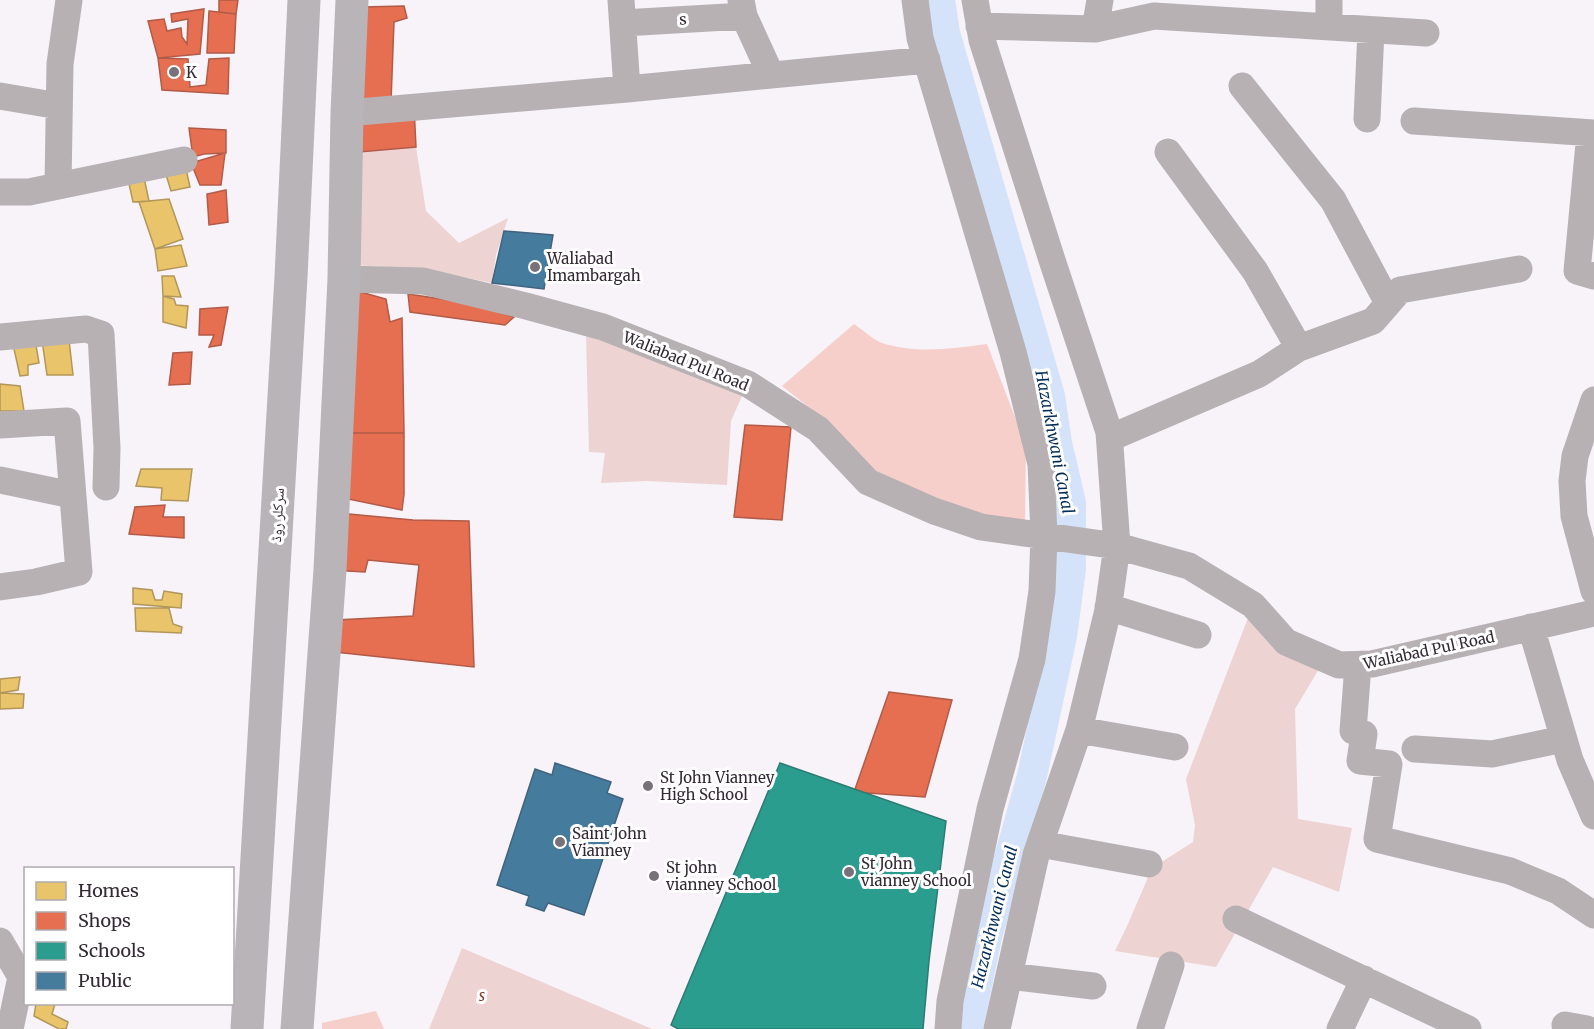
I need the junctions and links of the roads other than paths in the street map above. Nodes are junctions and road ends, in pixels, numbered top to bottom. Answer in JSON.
{"nodes":[{"id":1,"x":69,"y":0,"type":"edge"},
{"id":2,"x":304,"y":0,"type":"edge"},
{"id":3,"x":352,"y":0,"type":"edge"},
{"id":4,"x":915,"y":0,"type":"edge"},
{"id":5,"x":975,"y":0,"type":"edge"},
{"id":6,"x":1100,"y":0,"type":"edge"},
{"id":7,"x":1329,"y":0,"type":"edge"},
{"id":8,"x":742,"y":8,"type":"edge"},
{"id":9,"x":1210,"y":10,"type":"edge"},
{"id":10,"x":622,"y":11,"type":"edge"},
{"id":11,"x":979,"y":26,"type":"junction"},
{"id":12,"x":1329,"y":27,"type":"junction"},
{"id":13,"x":1095,"y":29,"type":"junction"},
{"id":14,"x":1371,"y":30,"type":"junction"},
{"id":15,"x":1426,"y":33,"type":"dead end"},
{"id":16,"x":927,"y":60,"type":"junction"},
{"id":17,"x":771,"y":75,"type":"junction"},
{"id":18,"x":1242,"y":86,"type":"dead end"},
{"id":19,"x":627,"y":89,"type":"junction"},
{"id":20,"x":0,"y":96,"type":"edge"},
{"id":21,"x":59,"y":106,"type":"junction"},
{"id":22,"x":347,"y":112,"type":"junction"},
{"id":23,"x":1367,"y":119,"type":"dead end"},
{"id":24,"x":1414,"y":121,"type":"dead end"},
{"id":25,"x":1592,"y":133,"type":"edge"},
{"id":26,"x":1168,"y":152,"type":"dead end"},
{"id":27,"x":184,"y":160,"type":"dead end"},
{"id":28,"x":58,"y":186,"type":"junction"},
{"id":29,"x":0,"y":192,"type":"edge"},
{"id":30,"x":1519,"y":269,"type":"dead end"},
{"id":31,"x":1594,"y":276,"type":"edge"},
{"id":32,"x":291,"y":277,"type":"junction"},
{"id":33,"x":344,"y":279,"type":"junction"},
{"id":34,"x":1388,"y":303,"type":"junction"},
{"id":35,"x":0,"y":337,"type":"edge"},
{"id":36,"x":1299,"y":348,"type":"junction"},
{"id":37,"x":1594,"y":400,"type":"edge"},
{"id":38,"x":0,"y":425,"type":"edge"},
{"id":39,"x":1110,"y":438,"type":"junction"},
{"id":40,"x":0,"y":480,"type":"edge"},
{"id":41,"x":106,"y":487,"type":"dead end"},
{"id":42,"x":72,"y":495,"type":"junction"},
{"id":43,"x":1044,"y":536,"type":"junction"},
{"id":44,"x":1117,"y":546,"type":"junction"},
{"id":45,"x":0,"y":587,"type":"edge"},
{"id":46,"x":1594,"y":591,"type":"edge"},
{"id":47,"x":1108,"y":607,"type":"junction"},
{"id":48,"x":1594,"y":613,"type":"edge"},
{"id":49,"x":1531,"y":627,"type":"junction"},
{"id":50,"x":1198,"y":635,"type":"dead end"},
{"id":51,"x":1358,"y":665,"type":"junction"},
{"id":52,"x":1079,"y":730,"type":"junction"},
{"id":53,"x":1563,"y":739,"type":"junction"},
{"id":54,"x":1175,"y":747,"type":"dead end"},
{"id":55,"x":1415,"y":749,"type":"dead end"},
{"id":56,"x":1594,"y":816,"type":"edge"},
{"id":57,"x":1040,"y":844,"type":"junction"},
{"id":58,"x":1149,"y":864,"type":"dead end"},
{"id":59,"x":1594,"y":915,"type":"edge"},
{"id":60,"x":1236,"y":919,"type":"dead end"},
{"id":61,"x":0,"y":941,"type":"edge"},
{"id":62,"x":1171,"y":965,"type":"dead end"},
{"id":63,"x":1009,"y":976,"type":"junction"},
{"id":64,"x":1364,"y":980,"type":"junction"},
{"id":65,"x":1093,"y":986,"type":"dead end"},
{"id":66,"x":10,"y":1029,"type":"edge"},
{"id":67,"x":247,"y":1029,"type":"edge"},
{"id":68,"x":297,"y":1029,"type":"edge"},
{"id":69,"x":948,"y":1029,"type":"edge"},
{"id":70,"x":997,"y":1029,"type":"edge"},
{"id":71,"x":1150,"y":1029,"type":"edge"},
{"id":72,"x":1340,"y":1029,"type":"edge"},
{"id":73,"x":1468,"y":1029,"type":"edge"}],
"edges":[{"from":1,"to":21,"type":"street"},
{"from":2,"to":32,"type":"main road","name":"سرکلر روڈ"},
{"from":3,"to":22,"type":"main road"},
{"from":4,"to":16,"type":"street"},
{"from":5,"to":11,"type":"street"},
{"from":6,"to":13,"type":"street"},
{"from":7,"to":12,"type":"street"},
{"from":8,"to":10,"type":"street","name":"s"},
{"from":8,"to":17,"type":"street","name":"s"},
{"from":9,"to":12,"type":"street"},
{"from":9,"to":13,"type":"street"},
{"from":10,"to":19,"type":"street"},
{"from":11,"to":13,"type":"street"},
{"from":11,"to":39,"type":"street"},
{"from":12,"to":14,"type":"street"},
{"from":14,"to":15,"type":"street"},
{"from":14,"to":23,"type":"street"},
{"from":16,"to":17,"type":"street"},
{"from":16,"to":43,"type":"street"},
{"from":17,"to":19,"type":"street"},
{"from":18,"to":34,"type":"street"},
{"from":19,"to":22,"type":"street"},
{"from":20,"to":21,"type":"street"},
{"from":21,"to":28,"type":"street"},
{"from":22,"to":33,"type":"main road"},
{"from":24,"to":25,"type":"street"},
{"from":25,"to":31,"type":"street"},
{"from":26,"to":36,"type":"street"},
{"from":27,"to":28,"type":"street"},
{"from":28,"to":29,"type":"street"},
{"from":30,"to":34,"type":"street"},
{"from":32,"to":33,"type":"main road","name":"Waliabad Pul Road"},
{"from":32,"to":67,"type":"main road","name":"سرکلر روڈ"},
{"from":33,"to":43,"type":"street","name":"Waliabad Pul Road"},
{"from":33,"to":68,"type":"main road"},
{"from":34,"to":36,"type":"street"},
{"from":35,"to":41,"type":"street"},
{"from":36,"to":39,"type":"street"},
{"from":37,"to":46,"type":"street"},
{"from":38,"to":42,"type":"street"},
{"from":39,"to":44,"type":"street"},
{"from":40,"to":42,"type":"street"},
{"from":42,"to":45,"type":"street"},
{"from":43,"to":44,"type":"street","name":"Waliabad Pul Road"},
{"from":43,"to":69,"type":"street"},
{"from":44,"to":47,"type":"street"},
{"from":44,"to":51,"type":"street","name":"Waliabad Pul Road"},
{"from":47,"to":50,"type":"street"},
{"from":47,"to":52,"type":"street"},
{"from":48,"to":49,"type":"street","name":"Waliabad Pul Road"},
{"from":49,"to":51,"type":"street","name":"Waliabad Pul Road"},
{"from":49,"to":53,"type":"street"},
{"from":51,"to":59,"type":"street"},
{"from":52,"to":54,"type":"street"},
{"from":52,"to":57,"type":"street"},
{"from":53,"to":55,"type":"street"},
{"from":53,"to":56,"type":"street"},
{"from":57,"to":58,"type":"street"},
{"from":57,"to":63,"type":"street"},
{"from":60,"to":64,"type":"street"},
{"from":61,"to":66,"type":"street"},
{"from":62,"to":71,"type":"street"},
{"from":63,"to":65,"type":"street"},
{"from":63,"to":70,"type":"street"},
{"from":64,"to":72,"type":"street"},
{"from":64,"to":73,"type":"street"}]}
